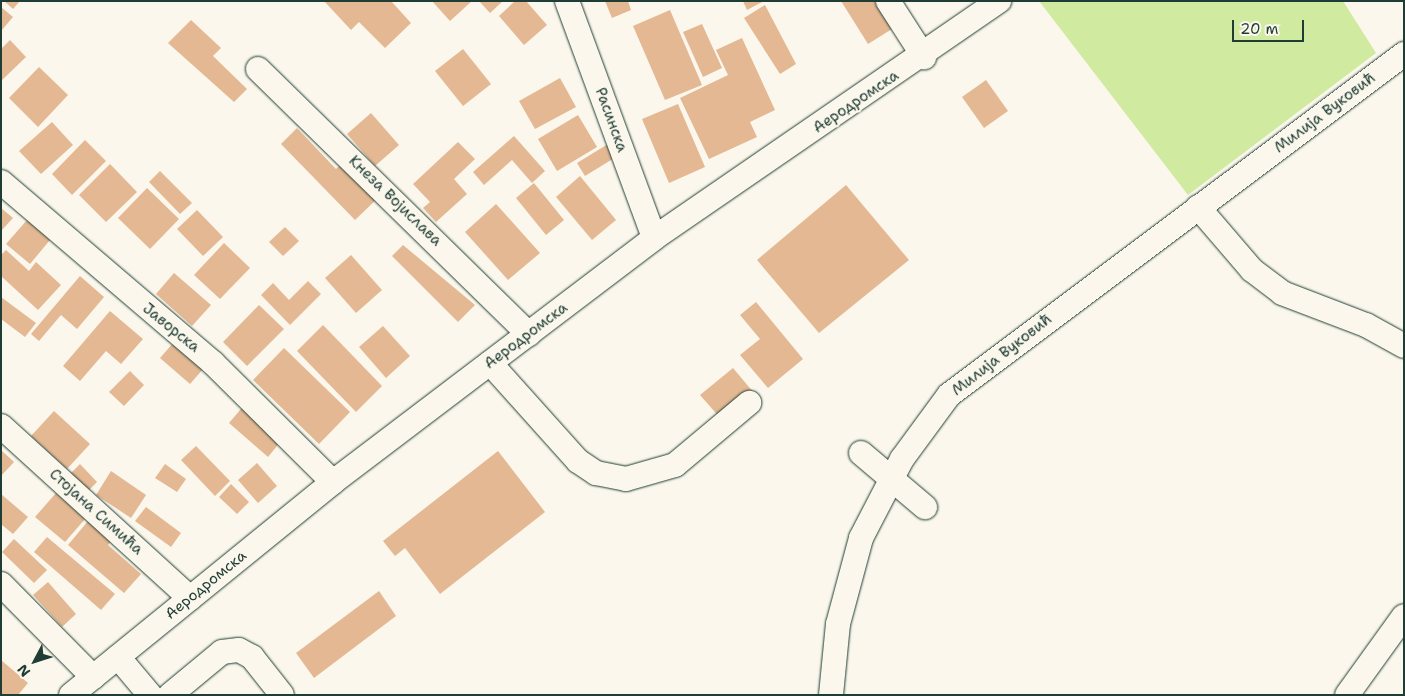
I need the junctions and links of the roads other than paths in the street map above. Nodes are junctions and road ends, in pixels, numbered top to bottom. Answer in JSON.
{"nodes":[{"id":1,"x":567,"y":1,"type":"edge"},
{"id":2,"x":888,"y":1,"type":"edge"},
{"id":3,"x":990,"y":4,"type":"edge"},
{"id":4,"x":1404,"y":54,"type":"edge"},
{"id":5,"x":924,"y":57,"type":"junction"},
{"id":6,"x":258,"y":69,"type":"dead end"},
{"id":7,"x":1,"y":182,"type":"edge"},
{"id":8,"x":1198,"y":207,"type":"junction"},
{"id":9,"x":654,"y":238,"type":"junction"},
{"id":10,"x":529,"y":334,"type":"junction"},
{"id":11,"x":1404,"y":346,"type":"edge"},
{"id":12,"x":490,"y":363,"type":"junction"},
{"id":13,"x":749,"y":404,"type":"dead end"},
{"id":14,"x":1,"y":426,"type":"edge"},
{"id":15,"x":861,"y":453,"type":"dead end"},
{"id":16,"x":890,"y":481,"type":"junction"},
{"id":17,"x":333,"y":482,"type":"junction"},
{"id":18,"x":925,"y":507,"type":"dead end"},
{"id":19,"x":1,"y":584,"type":"edge"},
{"id":20,"x":190,"y":598,"type":"junction"},
{"id":21,"x":1404,"y":616,"type":"edge"},
{"id":22,"x":118,"y":657,"type":"junction"},
{"id":23,"x":93,"y":677,"type":"junction"},
{"id":24,"x":71,"y":695,"type":"edge"},
{"id":25,"x":150,"y":695,"type":"edge"},
{"id":26,"x":170,"y":695,"type":"edge"},
{"id":27,"x":282,"y":695,"type":"edge"},
{"id":28,"x":832,"y":695,"type":"edge"},
{"id":29,"x":1346,"y":695,"type":"edge"}],
"edges":[{"from":1,"to":9,"type":"street","name":"Расинска"},
{"from":2,"to":5,"type":"street"},
{"from":3,"to":5,"type":"street","name":"Аеродромска"},
{"from":4,"to":8,"type":"street","name":"Милија Вуковић"},
{"from":5,"to":9,"type":"street","name":"Аеродромска"},
{"from":6,"to":10,"type":"street","name":"Кнеза Војислава"},
{"from":7,"to":17,"type":"street","name":"Јаворска"},
{"from":8,"to":11,"type":"street"},
{"from":8,"to":16,"type":"street","name":"Милија Вуковић"},
{"from":9,"to":10,"type":"street","name":"Аеродромска"},
{"from":10,"to":12,"type":"street","name":"Аеродромска"},
{"from":12,"to":13,"type":"street"},
{"from":12,"to":17,"type":"street","name":"Аеродромска"},
{"from":14,"to":20,"type":"street","name":"Стојана Симића"},
{"from":15,"to":16,"type":"street"},
{"from":16,"to":18,"type":"street"},
{"from":16,"to":28,"type":"street","name":"Милија Вуковић"},
{"from":17,"to":20,"type":"street","name":"Аеродромска"},
{"from":19,"to":23,"type":"street"},
{"from":20,"to":22,"type":"street","name":"Аеродромска"},
{"from":21,"to":29,"type":"street"},
{"from":22,"to":23,"type":"street","name":"Аеродромска"},
{"from":22,"to":25,"type":"street"},
{"from":23,"to":24,"type":"street","name":"Аеродромска"},
{"from":26,"to":27,"type":"street"}]}
